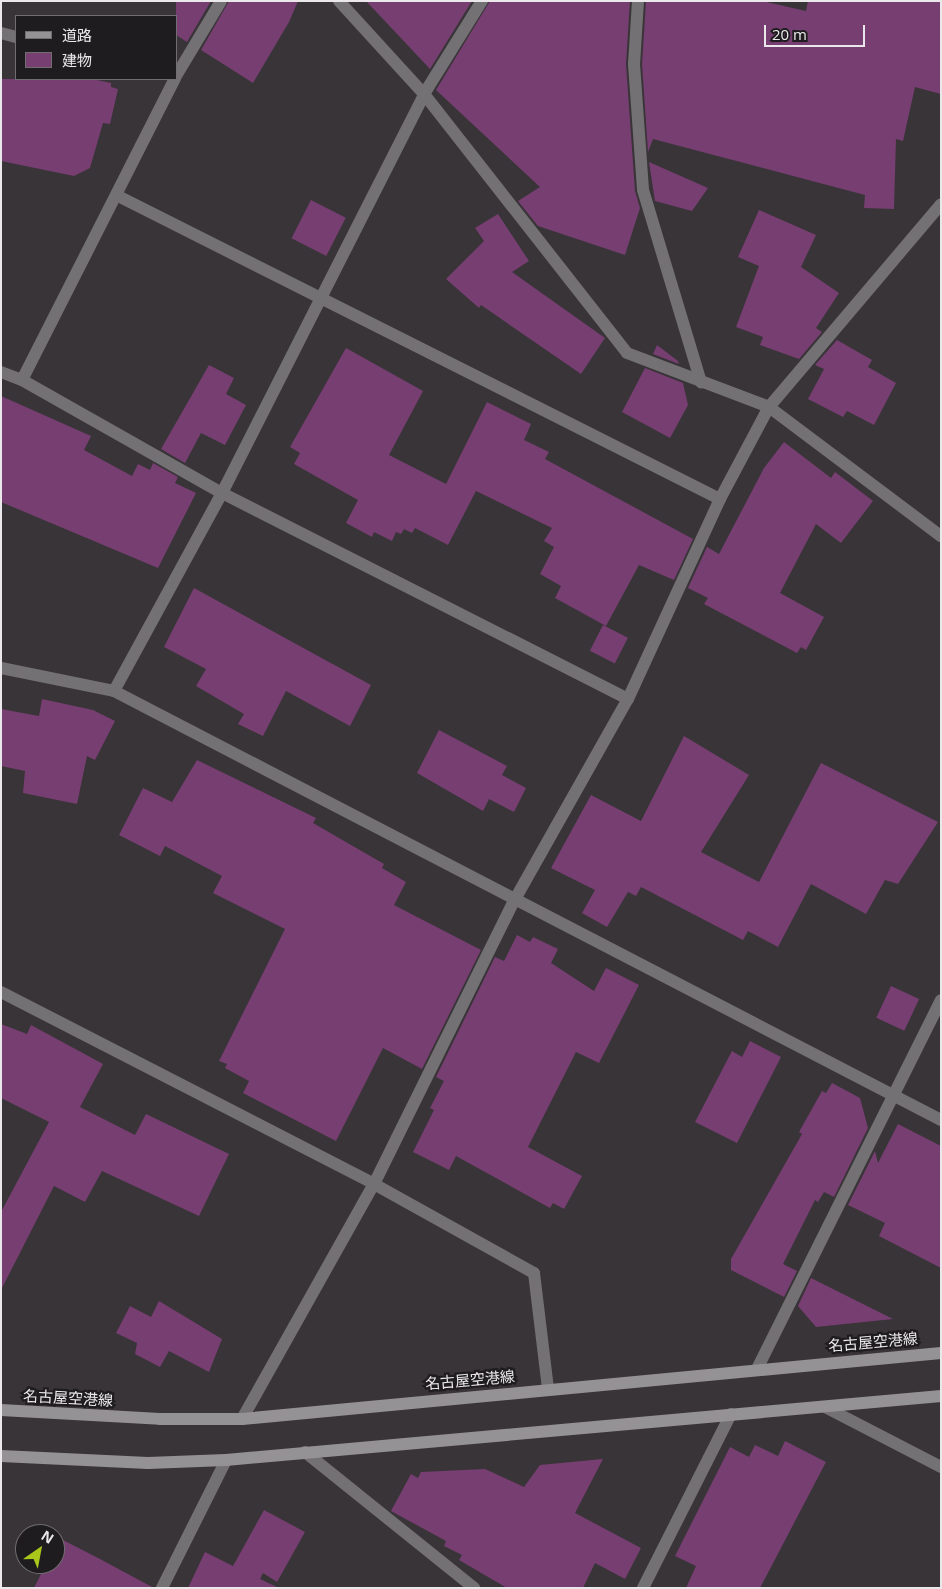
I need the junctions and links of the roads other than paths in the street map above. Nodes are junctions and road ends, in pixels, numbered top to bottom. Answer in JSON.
{"nodes":[{"id":1,"x":221,"y":1,"type":"edge"},
{"id":2,"x":339,"y":1,"type":"edge"},
{"id":3,"x":482,"y":1,"type":"edge"},
{"id":4,"x":638,"y":1,"type":"edge"},
{"id":5,"x":1,"y":33,"type":"edge"},
{"id":6,"x":15,"y":37,"type":"edge"},
{"id":7,"x":178,"y":72,"type":"edge"},
{"id":8,"x":174,"y":80,"type":"edge"},
{"id":9,"x":424,"y":94,"type":"junction"},
{"id":10,"x":118,"y":196,"type":"junction"},
{"id":11,"x":941,"y":204,"type":"edge"},
{"id":12,"x":322,"y":296,"type":"junction"},
{"id":13,"x":1,"y":372,"type":"edge"},
{"id":14,"x":22,"y":380,"type":"junction"},
{"id":15,"x":700,"y":382,"type":"junction"},
{"id":16,"x":769,"y":407,"type":"junction"},
{"id":17,"x":222,"y":493,"type":"junction"},
{"id":18,"x":720,"y":499,"type":"junction"},
{"id":19,"x":941,"y":536,"type":"edge"},
{"id":20,"x":1,"y":668,"type":"edge"},
{"id":21,"x":114,"y":691,"type":"junction"},
{"id":22,"x":628,"y":699,"type":"junction"},
{"id":23,"x":514,"y":901,"type":"junction"},
{"id":24,"x":1,"y":992,"type":"edge"},
{"id":25,"x":941,"y":1000,"type":"edge"},
{"id":26,"x":893,"y":1094,"type":"junction"},
{"id":27,"x":941,"y":1120,"type":"edge"},
{"id":28,"x":374,"y":1184,"type":"junction"},
{"id":29,"x":941,"y":1352,"type":"edge"},
{"id":30,"x":757,"y":1369,"type":"junction"},
{"id":31,"x":548,"y":1389,"type":"junction"},
{"id":32,"x":941,"y":1396,"type":"edge"},
{"id":33,"x":825,"y":1407,"type":"junction"},
{"id":34,"x":1,"y":1410,"type":"edge"},
{"id":35,"x":731,"y":1414,"type":"junction"},
{"id":36,"x":242,"y":1419,"type":"junction"},
{"id":37,"x":304,"y":1452,"type":"junction"},
{"id":38,"x":1,"y":1456,"type":"edge"},
{"id":39,"x":226,"y":1460,"type":"junction"},
{"id":40,"x":941,"y":1467,"type":"edge"},
{"id":41,"x":162,"y":1588,"type":"edge"},
{"id":42,"x":474,"y":1588,"type":"edge"},
{"id":43,"x":643,"y":1588,"type":"edge"}],
"edges":[{"from":1,"to":7,"type":"street"},
{"from":2,"to":9,"type":"street"},
{"from":3,"to":9,"type":"street"},
{"from":4,"to":15,"type":"street"},
{"from":5,"to":6,"type":"street"},
{"from":8,"to":10,"type":"street"},
{"from":9,"to":12,"type":"street"},
{"from":9,"to":15,"type":"street"},
{"from":10,"to":12,"type":"street"},
{"from":10,"to":14,"type":"street"},
{"from":11,"to":16,"type":"street"},
{"from":12,"to":17,"type":"street"},
{"from":12,"to":18,"type":"street"},
{"from":13,"to":14,"type":"street"},
{"from":14,"to":17,"type":"street"},
{"from":15,"to":16,"type":"street"},
{"from":16,"to":18,"type":"street"},
{"from":16,"to":19,"type":"street"},
{"from":17,"to":21,"type":"street"},
{"from":17,"to":22,"type":"street"},
{"from":18,"to":22,"type":"street"},
{"from":20,"to":21,"type":"street"},
{"from":21,"to":23,"type":"street"},
{"from":22,"to":23,"type":"street"},
{"from":23,"to":26,"type":"street"},
{"from":23,"to":28,"type":"street"},
{"from":24,"to":28,"type":"street"},
{"from":25,"to":26,"type":"street"},
{"from":26,"to":27,"type":"street"},
{"from":26,"to":30,"type":"street"},
{"from":28,"to":31,"type":"street"},
{"from":28,"to":36,"type":"street"},
{"from":29,"to":30,"type":"main road","name":"名古屋空港線"},
{"from":30,"to":31,"type":"main road","name":"名古屋空港線"},
{"from":31,"to":36,"type":"main road","name":"名古屋空港線"},
{"from":32,"to":33,"type":"main road"},
{"from":33,"to":35,"type":"main road"},
{"from":33,"to":40,"type":"street"},
{"from":34,"to":36,"type":"main road","name":"名古屋空港線"},
{"from":35,"to":37,"type":"main road"},
{"from":35,"to":43,"type":"street"},
{"from":37,"to":39,"type":"main road"},
{"from":37,"to":42,"type":"street"},
{"from":38,"to":39,"type":"main road"},
{"from":39,"to":41,"type":"street"}]}
